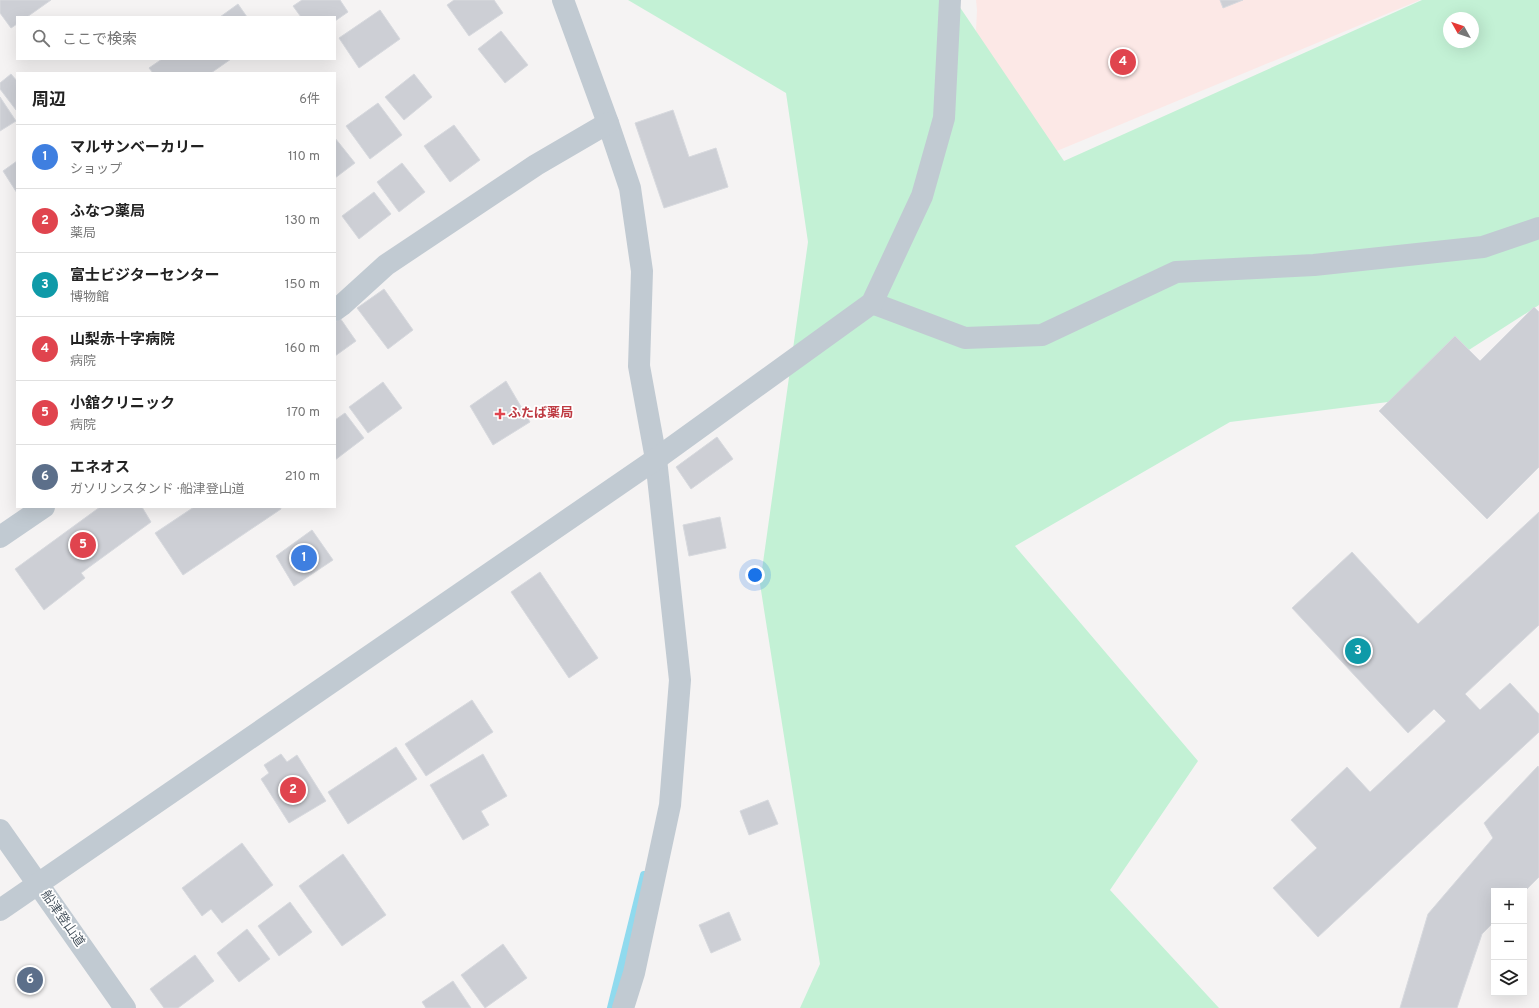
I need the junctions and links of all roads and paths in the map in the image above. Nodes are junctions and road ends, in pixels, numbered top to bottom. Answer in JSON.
{"nodes":[{"id":1,"x":563,"y":0,"type":"edge"},
{"id":2,"x":950,"y":0,"type":"edge"},
{"id":3,"x":608,"y":124,"type":"junction"},
{"id":4,"x":1539,"y":228,"type":"edge"},
{"id":5,"x":872,"y":303,"type":"junction"},
{"id":6,"x":336,"y":309,"type":"edge"},
{"id":7,"x":656,"y":458,"type":"junction"},
{"id":8,"x":43,"y":508,"type":"edge"},
{"id":9,"x":0,"y":537,"type":"edge"},
{"id":10,"x":0,"y":830,"type":"edge"},
{"id":11,"x":37,"y":884,"type":"junction"},
{"id":12,"x":0,"y":910,"type":"edge"},
{"id":13,"x":125,"y":1008,"type":"edge"},
{"id":14,"x":624,"y":1008,"type":"edge"}],
"edges":[{"from":1,"to":3,"type":"street"},
{"from":2,"to":5,"type":"street"},
{"from":3,"to":6,"type":"street"},
{"from":3,"to":7,"type":"street"},
{"from":4,"to":5,"type":"street"},
{"from":5,"to":7,"type":"street"},
{"from":7,"to":11,"type":"street"},
{"from":7,"to":14,"type":"street"},
{"from":8,"to":9,"type":"street"},
{"from":10,"to":11,"type":"street","name":"船津登山道"},
{"from":11,"to":12,"type":"street"},
{"from":11,"to":13,"type":"street","name":"船津登山道"}]}
